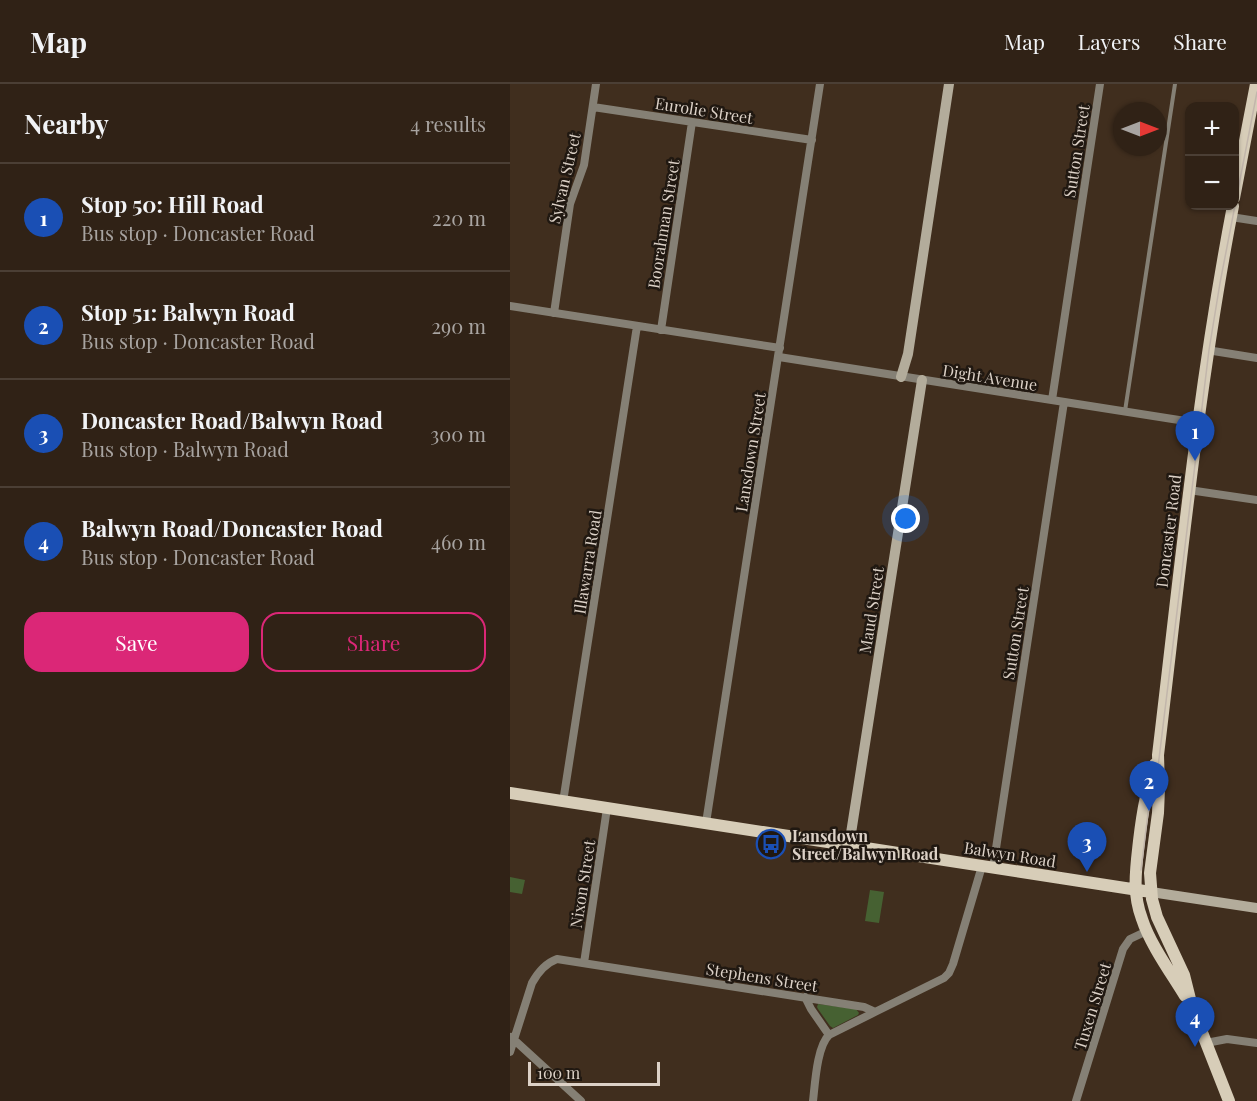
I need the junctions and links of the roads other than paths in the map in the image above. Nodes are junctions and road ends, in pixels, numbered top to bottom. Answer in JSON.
{"nodes":[{"id":1,"x":596,"y":84,"type":"edge"},
{"id":2,"x":820,"y":84,"type":"edge"},
{"id":3,"x":950,"y":84,"type":"edge"},
{"id":4,"x":1100,"y":84,"type":"edge"},
{"id":5,"x":1175,"y":84,"type":"edge"},
{"id":6,"x":1257,"y":84,"type":"edge"},
{"id":7,"x":593,"y":106,"type":"junction"},
{"id":8,"x":692,"y":122,"type":"junction"},
{"id":9,"x":812,"y":140,"type":"junction"},
{"id":10,"x":1239,"y":173,"type":"edge"},
{"id":11,"x":1232,"y":211,"type":"edge"},
{"id":12,"x":1257,"y":221,"type":"edge"},
{"id":13,"x":510,"y":306,"type":"edge"},
{"id":14,"x":554,"y":313,"type":"junction"},
{"id":15,"x":637,"y":326,"type":"junction"},
{"id":16,"x":661,"y":330,"type":"junction"},
{"id":17,"x":780,"y":348,"type":"junction"},
{"id":18,"x":1207,"y":350,"type":"junction"},
{"id":19,"x":778,"y":357,"type":"junction"},
{"id":20,"x":1257,"y":358,"type":"edge"},
{"id":21,"x":905,"y":377,"type":"junction"},
{"id":22,"x":922,"y":380,"type":"junction"},
{"id":23,"x":1052,"y":400,"type":"junction"},
{"id":24,"x":1064,"y":402,"type":"junction"},
{"id":25,"x":1125,"y":411,"type":"junction"},
{"id":26,"x":1198,"y":423,"type":"junction"},
{"id":27,"x":1189,"y":490,"type":"junction"},
{"id":28,"x":1257,"y":500,"type":"edge"},
{"id":29,"x":1158,"y":755,"type":"junction"},
{"id":30,"x":510,"y":793,"type":"edge"},
{"id":31,"x":563,"y":802,"type":"junction"},
{"id":32,"x":608,"y":808,"type":"junction"},
{"id":33,"x":706,"y":823,"type":"junction"},
{"id":34,"x":849,"y":846,"type":"junction"},
{"id":35,"x":988,"y":867,"type":"junction"},
{"id":36,"x":1135,"y":890,"type":"junction"},
{"id":37,"x":1150,"y":892,"type":"junction"},
{"id":38,"x":1257,"y":908,"type":"edge"},
{"id":39,"x":1147,"y":931,"type":"junction"},
{"id":40,"x":584,"y":963,"type":"junction"},
{"id":41,"x":806,"y":997,"type":"junction"},
{"id":42,"x":1192,"y":1007,"type":"junction"},
{"id":43,"x":875,"y":1012,"type":"junction"},
{"id":44,"x":829,"y":1035,"type":"junction"},
{"id":45,"x":512,"y":1037,"type":"edge"},
{"id":46,"x":1206,"y":1043,"type":"junction"},
{"id":47,"x":1257,"y":1043,"type":"edge"},
{"id":48,"x":510,"y":1052,"type":"edge"},
{"id":49,"x":581,"y":1101,"type":"edge"},
{"id":50,"x":813,"y":1101,"type":"edge"},
{"id":51,"x":1076,"y":1101,"type":"edge"},
{"id":52,"x":1229,"y":1101,"type":"edge"}],
"edges":[{"from":1,"to":7,"type":"street","name":"Sylvan Street"},
{"from":2,"to":9,"type":"street","name":"Lansdown Street"},
{"from":3,"to":21,"type":"street"},
{"from":4,"to":23,"type":"street","name":"Sutton Street"},
{"from":5,"to":25,"type":"lane"},
{"from":6,"to":10,"type":"main road"},
{"from":7,"to":8,"type":"street","name":"Eurolie Street"},
{"from":7,"to":14,"type":"street","name":"Sylvan Street"},
{"from":8,"to":9,"type":"street","name":"Eurolie Street"},
{"from":8,"to":16,"type":"street","name":"Boorahman Street"},
{"from":9,"to":17,"type":"street","name":"Lansdown Street"},
{"from":11,"to":12,"type":"street"},
{"from":11,"to":18,"type":"main road","name":"Doncaster Road"},
{"from":13,"to":14,"type":"street"},
{"from":14,"to":15,"type":"street"},
{"from":15,"to":16,"type":"street"},
{"from":15,"to":31,"type":"street","name":"Illawarra Road"},
{"from":16,"to":17,"type":"street"},
{"from":17,"to":19,"type":"street","name":"Lansdown Street"},
{"from":18,"to":20,"type":"street"},
{"from":18,"to":26,"type":"main road","name":"Doncaster Road"},
{"from":19,"to":21,"type":"street","name":"Dight Avenue"},
{"from":19,"to":33,"type":"street","name":"Lansdown Street"},
{"from":21,"to":22,"type":"street","name":"Dight Avenue"},
{"from":22,"to":23,"type":"street","name":"Dight Avenue"},
{"from":22,"to":34,"type":"street","name":"Maud Street"},
{"from":23,"to":24,"type":"street","name":"Dight Avenue"},
{"from":24,"to":25,"type":"street","name":"Dight Avenue"},
{"from":24,"to":35,"type":"street","name":"Sutton Street"},
{"from":25,"to":26,"type":"street","name":"Dight Avenue"},
{"from":26,"to":27,"type":"main road","name":"Doncaster Road"},
{"from":27,"to":28,"type":"street"},
{"from":27,"to":29,"type":"main road","name":"Doncaster Road"},
{"from":29,"to":36,"type":"main road","name":"Doncaster Road"},
{"from":29,"to":37,"type":"main road","name":"Doncaster Road"},
{"from":30,"to":31,"type":"main road","name":"Balwyn Road"},
{"from":31,"to":32,"type":"main road","name":"Balwyn Road"},
{"from":32,"to":33,"type":"main road","name":"Balwyn Road"},
{"from":32,"to":40,"type":"street","name":"Nixon Street"},
{"from":33,"to":34,"type":"main road","name":"Balwyn Road"},
{"from":34,"to":35,"type":"main road","name":"Balwyn Road"},
{"from":35,"to":36,"type":"main road","name":"Balwyn Road"},
{"from":35,"to":43,"type":"street"},
{"from":36,"to":37,"type":"main road","name":"Balwyn Road"},
{"from":36,"to":39,"type":"main road","name":"Doncaster Road"},
{"from":37,"to":38,"type":"street","name":"Balwyn Road"},
{"from":37,"to":42,"type":"main road","name":"Doncaster Road"},
{"from":39,"to":42,"type":"main road","name":"Doncaster Road"},
{"from":39,"to":51,"type":"street","name":"Tuxen Street"},
{"from":40,"to":41,"type":"street","name":"Stephens Street"},
{"from":40,"to":45,"type":"street","name":"Stephens Street"},
{"from":41,"to":43,"type":"street","name":"Stephens Street"},
{"from":41,"to":44,"type":"street"},
{"from":42,"to":46,"type":"main road","name":"Doncaster Road"},
{"from":43,"to":44,"type":"street"},
{"from":44,"to":50,"type":"street"},
{"from":45,"to":48,"type":"street","name":"Stephens Street"},
{"from":45,"to":49,"type":"street"},
{"from":46,"to":47,"type":"street"},
{"from":46,"to":52,"type":"main road","name":"Doncaster Road"}]}
